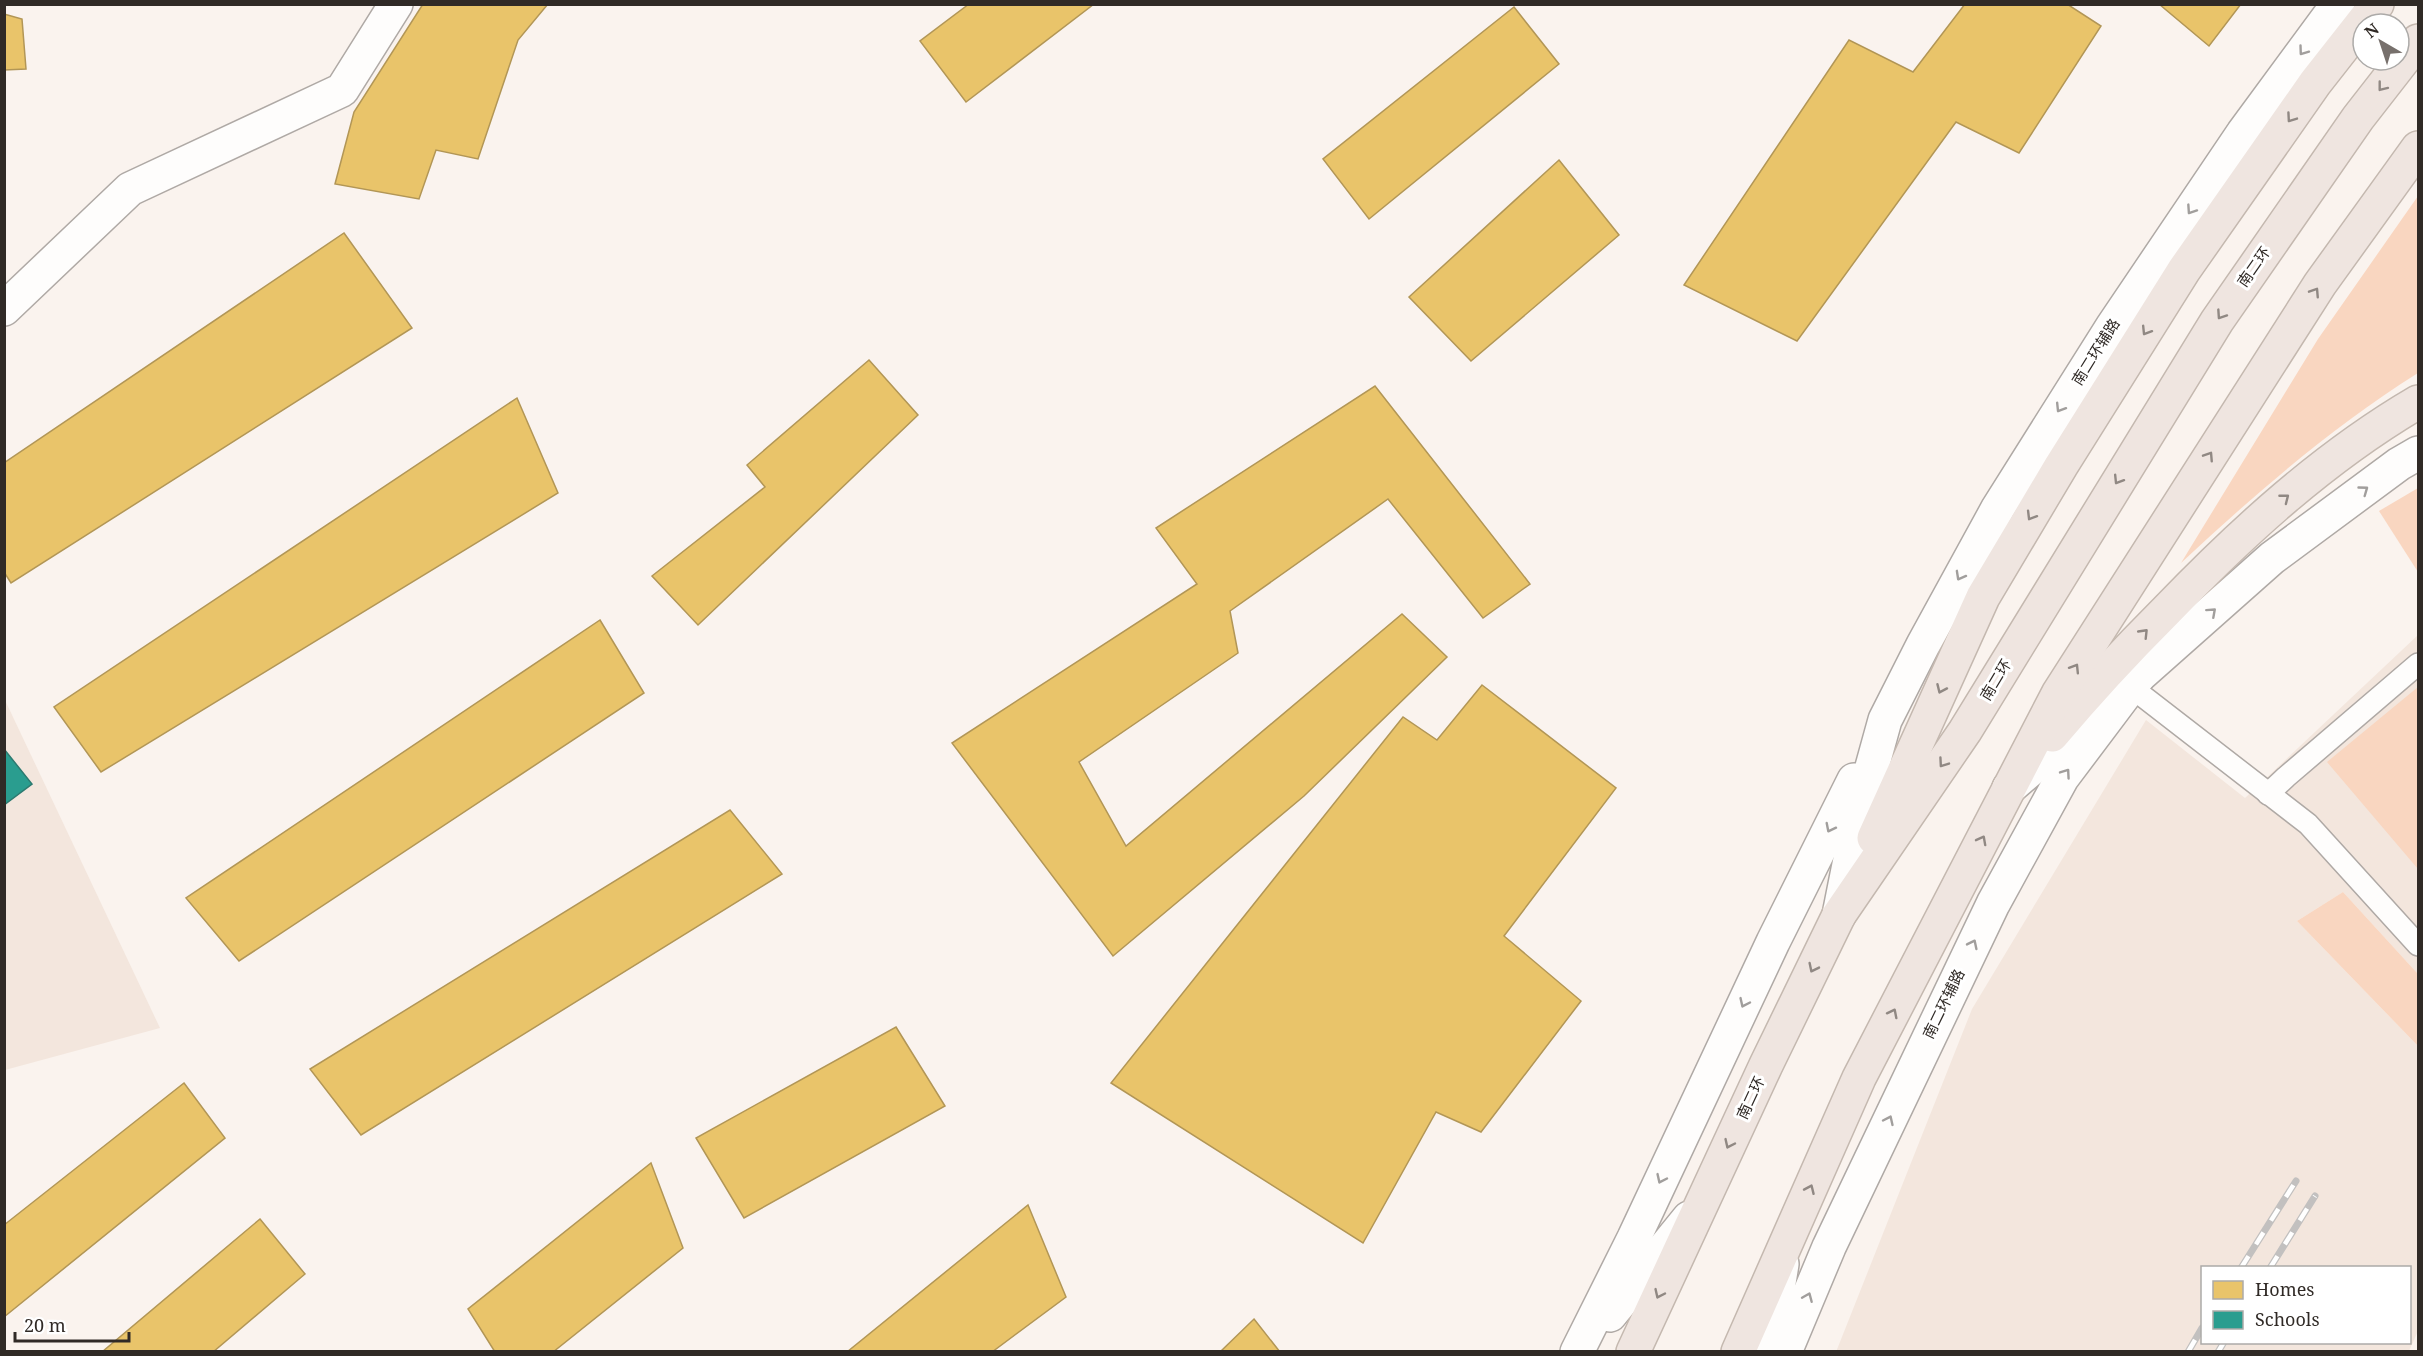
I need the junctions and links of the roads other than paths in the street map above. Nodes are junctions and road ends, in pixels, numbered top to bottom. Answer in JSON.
{"nodes":[{"id":1,"x":396,"y":4,"type":"edge"},
{"id":2,"x":2338,"y":4,"type":"edge"},
{"id":3,"x":2377,"y":4,"type":"edge"},
{"id":4,"x":2418,"y":41,"type":"edge"},
{"id":5,"x":2418,"y":148,"type":"edge"},
{"id":6,"x":4,"y":309,"type":"edge"},
{"id":7,"x":2418,"y":402,"type":"edge"},
{"id":8,"x":2418,"y":453,"type":"edge"},
{"id":9,"x":2418,"y":664,"type":"edge"},
{"id":10,"x":2135,"y":682,"type":"junction"},
{"id":11,"x":1885,"y":720,"type":"junction"},
{"id":12,"x":2009,"y":788,"type":"junction"},
{"id":13,"x":2268,"y":794,"type":"junction"},
{"id":14,"x":1839,"y":915,"type":"junction"},
{"id":15,"x":2418,"y":945,"type":"edge"},
{"id":16,"x":1702,"y":1203,"type":"junction"},
{"id":17,"x":1786,"y":1243,"type":"junction"},
{"id":18,"x":1633,"y":1350,"type":"edge"},
{"id":19,"x":1577,"y":1352,"type":"edge"},
{"id":20,"x":1583,"y":1352,"type":"edge"},
{"id":21,"x":1738,"y":1352,"type":"edge"},
{"id":22,"x":1768,"y":1352,"type":"edge"},
{"id":23,"x":1785,"y":1352,"type":"edge"}],
"edges":[{"from":1,"to":6,"type":"street"},
{"from":2,"to":11,"type":"street","name":"南二环辅路","one_way":true},
{"from":3,"to":14,"type":"highway","one_way":true},
{"from":4,"to":14,"type":"highway","name":"南二环","one_way":true},
{"from":12,"to":5,"type":"highway","one_way":true},
{"from":12,"to":7,"type":"highway","one_way":true},
{"from":10,"to":8,"type":"street","name":"南二环辅路","one_way":true},
{"from":9,"to":13,"type":"lane"},
{"from":10,"to":12,"type":"street","name":"南二环辅路"},
{"from":10,"to":13,"type":"lane"},
{"from":23,"to":10,"type":"street","name":"南二环辅路","one_way":true},
{"from":11,"to":14,"type":"street","name":"南二环辅路"},
{"from":11,"to":19,"type":"street","name":"南二环辅路","one_way":true},
{"from":17,"to":12,"type":"highway","one_way":true},
{"from":13,"to":15,"type":"lane"},
{"from":14,"to":16,"type":"highway","name":"南二环","one_way":true},
{"from":16,"to":18,"type":"highway","name":"南二环","one_way":true},
{"from":16,"to":20,"type":"street"},
{"from":17,"to":21,"type":"highway"},
{"from":17,"to":22,"type":"street"}]}
